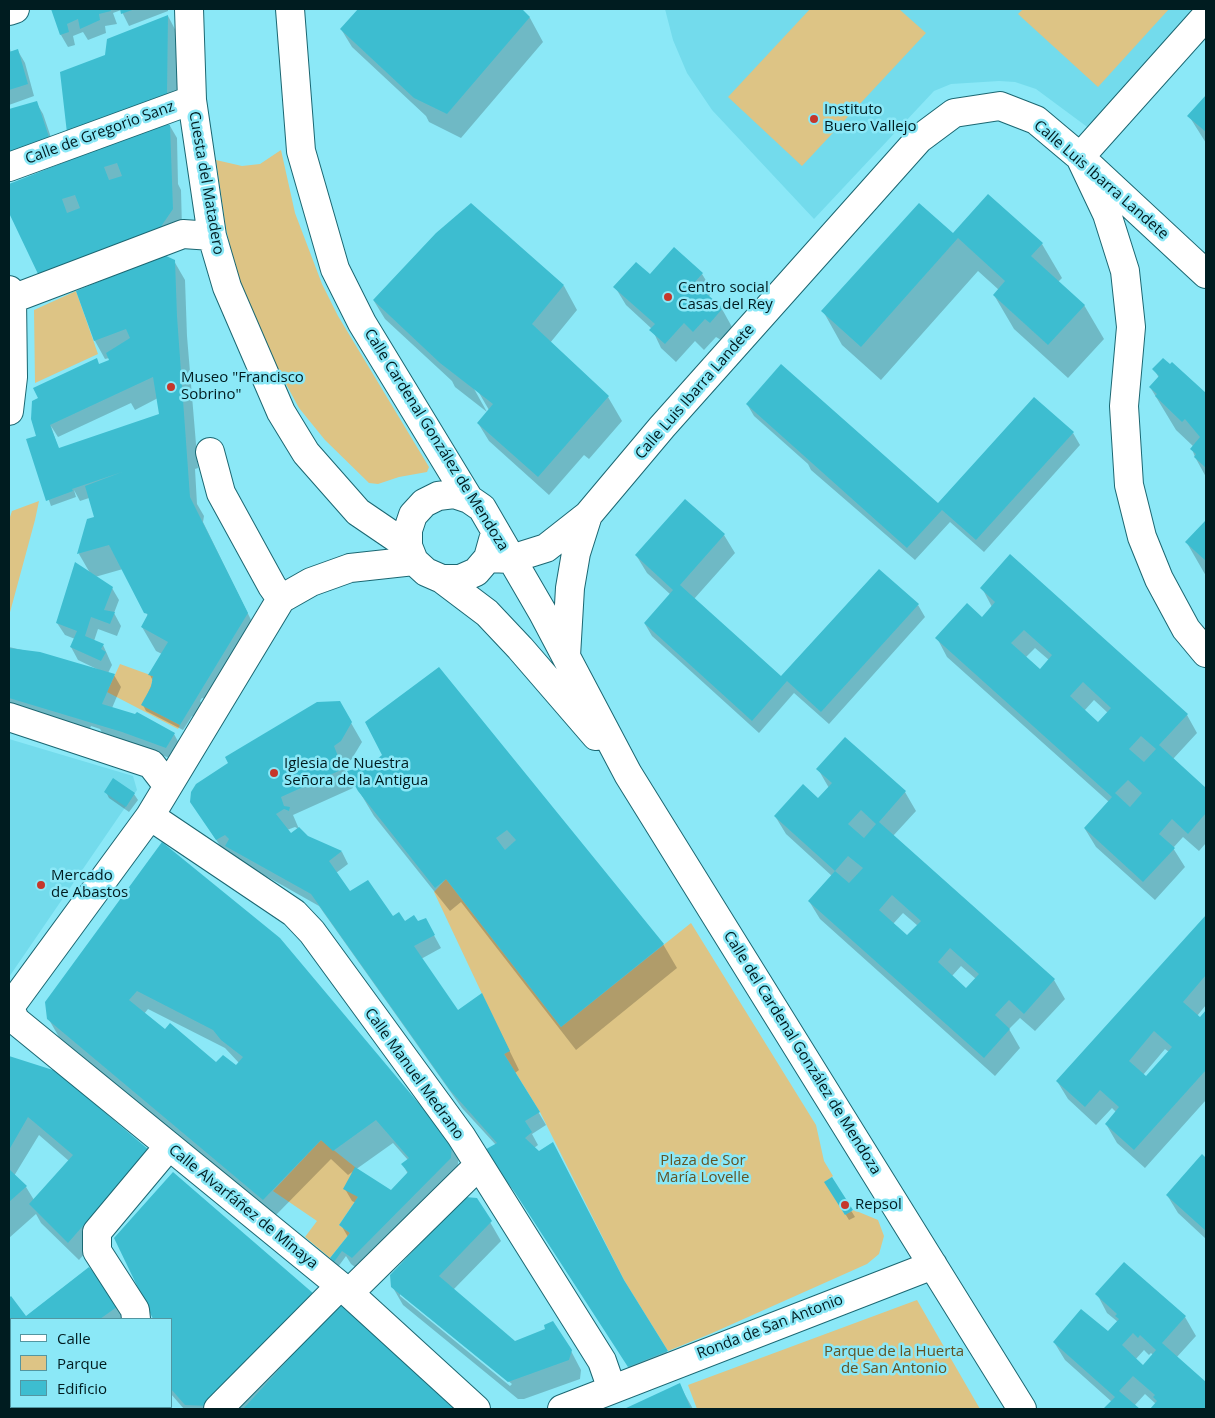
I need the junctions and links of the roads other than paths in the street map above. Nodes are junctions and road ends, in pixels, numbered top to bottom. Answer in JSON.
{"nodes":[{"id":1,"x":15,"y":9,"type":"edge"},
{"id":2,"x":189,"y":9,"type":"edge"},
{"id":3,"x":290,"y":9,"type":"edge"},
{"id":4,"x":9,"y":11,"type":"edge"},
{"id":5,"x":1206,"y":16,"type":"edge"},
{"id":6,"x":192,"y":100,"type":"junction"},
{"id":7,"x":1080,"y":157,"type":"junction"},
{"id":8,"x":9,"y":167,"type":"edge"},
{"id":9,"x":212,"y":236,"type":"junction"},
{"id":10,"x":1206,"y":274,"type":"edge"},
{"id":11,"x":10,"y":295,"type":"edge"},
{"id":12,"x":9,"y":411,"type":"edge"},
{"id":13,"x":210,"y":452,"type":"dead end"},
{"id":14,"x":470,"y":499,"type":"junction"},
{"id":15,"x":588,"y":515,"type":"junction"},
{"id":16,"x":411,"y":554,"type":"junction"},
{"id":17,"x":499,"y":559,"type":"junction"},
{"id":18,"x":442,"y":579,"type":"junction"},
{"id":19,"x":281,"y":599,"type":"junction"},
{"id":20,"x":1206,"y":653,"type":"edge"},
{"id":21,"x":566,"y":657,"type":"junction"},
{"id":22,"x":9,"y":717,"type":"edge"},
{"id":23,"x":628,"y":774,"type":"junction"},
{"id":24,"x":168,"y":786,"type":"junction"},
{"id":25,"x":150,"y":816,"type":"junction"},
{"id":26,"x":9,"y":1007,"type":"edge"},
{"id":27,"x":169,"y":1146,"type":"junction"},
{"id":28,"x":478,"y":1166,"type":"junction"},
{"id":29,"x":933,"y":1265,"type":"junction"},
{"id":30,"x":344,"y":1289,"type":"junction"},
{"id":31,"x":136,"y":1318,"type":"edge"},
{"id":32,"x":608,"y":1391,"type":"junction"},
{"id":33,"x":218,"y":1409,"type":"edge"},
{"id":34,"x":476,"y":1409,"type":"edge"},
{"id":35,"x":562,"y":1409,"type":"edge"},
{"id":36,"x":1022,"y":1409,"type":"edge"}],
"edges":[{"from":1,"to":4,"type":"street"},
{"from":2,"to":6,"type":"street","name":"Cuesta del Matadero"},
{"from":3,"to":14,"type":"street","name":"Calle Cardenal González de Mendoza"},
{"from":5,"to":7,"type":"street"},
{"from":6,"to":8,"type":"street","name":"Calle de Gregorio Sanz"},
{"from":6,"to":9,"type":"street","name":"Cuesta del Matadero"},
{"from":7,"to":10,"type":"street","name":"Calle Luis Ibarra Landete"},
{"from":7,"to":15,"type":"street","name":"Calle Luis Ibarra Landete"},
{"from":7,"to":20,"type":"street"},
{"from":9,"to":11,"type":"street"},
{"from":9,"to":16,"type":"street","name":"Cuesta del Matadero"},
{"from":11,"to":12,"type":"street"},
{"from":13,"to":19,"type":"street"},
{"from":14,"to":16,"type":"street"},
{"from":14,"to":17,"type":"street","name":"Calle Cardenal González de Mendoza"},
{"from":15,"to":17,"type":"street","name":"Calle Luis Ibarra Landete"},
{"from":15,"to":21,"type":"street"},
{"from":16,"to":18,"type":"street","name":"Cuesta del Matadero"},
{"from":16,"to":19,"type":"street"},
{"from":17,"to":18,"type":"street"},
{"from":17,"to":21,"type":"street","name":"Calle Cardenal González de Mendoza"},
{"from":18,"to":23,"type":"street","name":"Cuesta del Matadero"},
{"from":19,"to":24,"type":"street"},
{"from":21,"to":23,"type":"street","name":"Calle Cardenal González de Mendoza"},
{"from":22,"to":24,"type":"street"},
{"from":23,"to":29,"type":"street","name":"Calle del Cardenal González de Mendoza"},
{"from":24,"to":25,"type":"street"},
{"from":25,"to":26,"type":"street"},
{"from":25,"to":28,"type":"street","name":"Calle Manuel Medrano"},
{"from":26,"to":27,"type":"street","name":"Calle Alvarfáñez de Minaya"},
{"from":27,"to":30,"type":"street","name":"Calle Alvarfáñez de Minaya"},
{"from":27,"to":31,"type":"street"},
{"from":28,"to":30,"type":"street"},
{"from":28,"to":32,"type":"street","name":"Calle Manuel Medrano"},
{"from":29,"to":32,"type":"street","name":"Ronda de San Antonio"},
{"from":29,"to":36,"type":"street","name":"Calle del Cardenal González de Mendoza"},
{"from":30,"to":33,"type":"street"},
{"from":30,"to":34,"type":"street","name":"Calle Alvarfáñez de Minaya"},
{"from":32,"to":35,"type":"street","name":"Ronda de San Antonio"}]}
